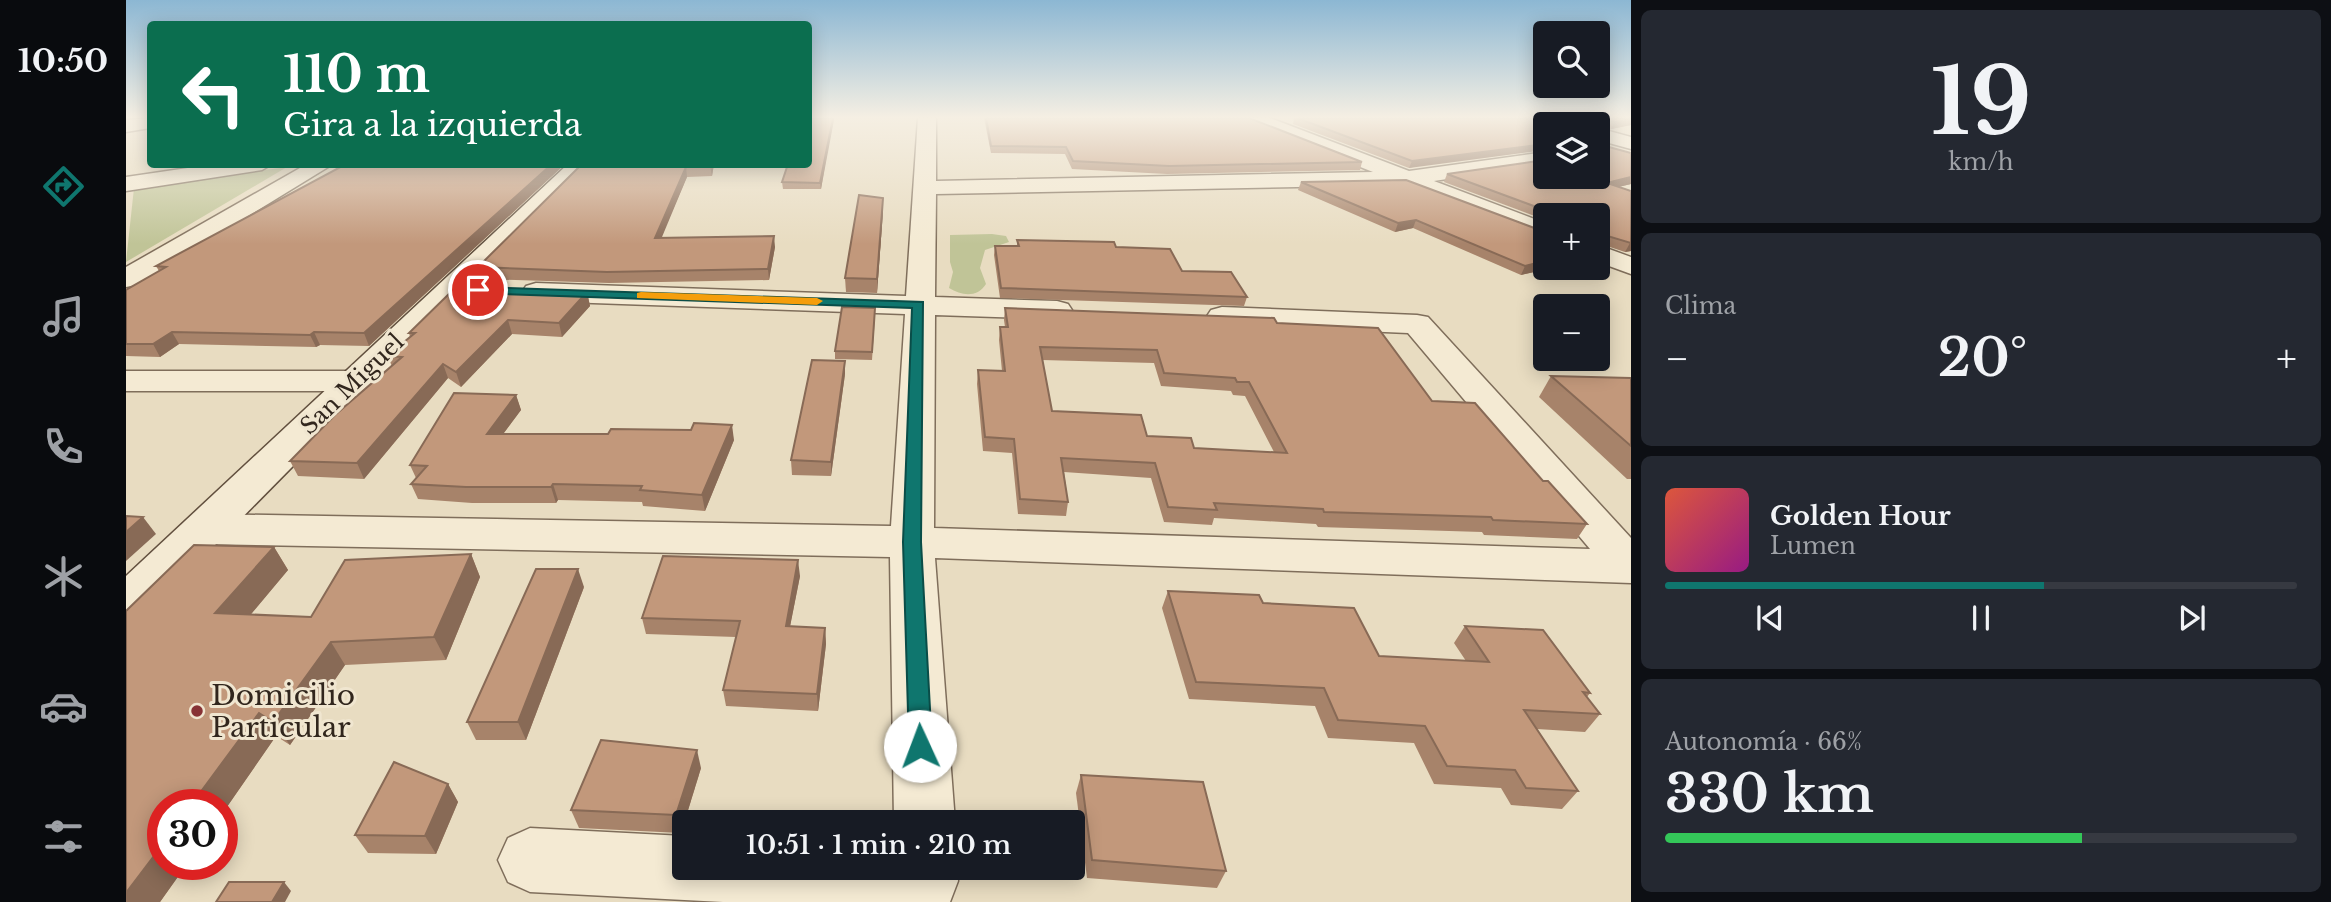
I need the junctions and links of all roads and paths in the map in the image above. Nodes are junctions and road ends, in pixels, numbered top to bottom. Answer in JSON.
{"nodes":[{"id":1,"x":926,"y":160,"type":"edge"},
{"id":2,"x":1362,"y":160,"type":"edge"},
{"id":3,"x":1531,"y":160,"type":"edge"},
{"id":4,"x":235,"y":168,"type":"edge"},
{"id":5,"x":316,"y":168,"type":"edge"},
{"id":6,"x":576,"y":168,"type":"edge"},
{"id":7,"x":1408,"y":178,"type":"junction"},
{"id":8,"x":126,"y":184,"type":"edge"},
{"id":9,"x":925,"y":188,"type":"junction"},
{"id":10,"x":1533,"y":227,"type":"edge"},
{"id":11,"x":1610,"y":258,"type":"edge"},
{"id":12,"x":1631,"y":266,"type":"edge"},
{"id":13,"x":126,"y":279,"type":"edge"},
{"id":14,"x":450,"y":289,"type":"junction"},
{"id":15,"x":919,"y":305,"type":"junction"},
{"id":16,"x":1085,"y":311,"type":"edge"},
{"id":17,"x":1196,"y":316,"type":"edge"},
{"id":18,"x":126,"y":381,"type":"edge"},
{"id":19,"x":355,"y":381,"type":"junction"},
{"id":20,"x":204,"y":529,"type":"junction"},
{"id":21,"x":912,"y":542,"type":"junction"},
{"id":22,"x":1631,"y":567,"type":"edge"},
{"id":23,"x":126,"y":605,"type":"edge"},
{"id":24,"x":923,"y":810,"type":"edge"},
{"id":25,"x":530,"y":860,"type":"dead end"},
{"id":26,"x":672,"y":867,"type":"edge"},
{"id":27,"x":908,"y":880,"type":"edge"},
{"id":28,"x":926,"y":880,"type":"edge"}],
"edges":[{"from":1,"to":9,"type":"street"},
{"from":2,"to":7,"type":"street"},
{"from":3,"to":7,"type":"street"},
{"from":4,"to":8,"type":"street"},
{"from":5,"to":13,"type":"street"},
{"from":6,"to":14,"type":"street","name":"San Miguel"},
{"from":7,"to":9,"type":"street"},
{"from":7,"to":10,"type":"street"},
{"from":9,"to":15,"type":"street"},
{"from":11,"to":12,"type":"street"},
{"from":14,"to":15,"type":"street"},
{"from":14,"to":19,"type":"street","name":"San Miguel"},
{"from":15,"to":16,"type":"street"},
{"from":15,"to":21,"type":"street"},
{"from":17,"to":22,"type":"street"},
{"from":18,"to":19,"type":"street"},
{"from":19,"to":20,"type":"street","name":"San Miguel"},
{"from":20,"to":21,"type":"street"},
{"from":20,"to":23,"type":"street","name":"San Miguel"},
{"from":21,"to":22,"type":"street"},
{"from":21,"to":24,"type":"street"},
{"from":25,"to":26,"type":"street"},
{"from":27,"to":28,"type":"street"}]}
